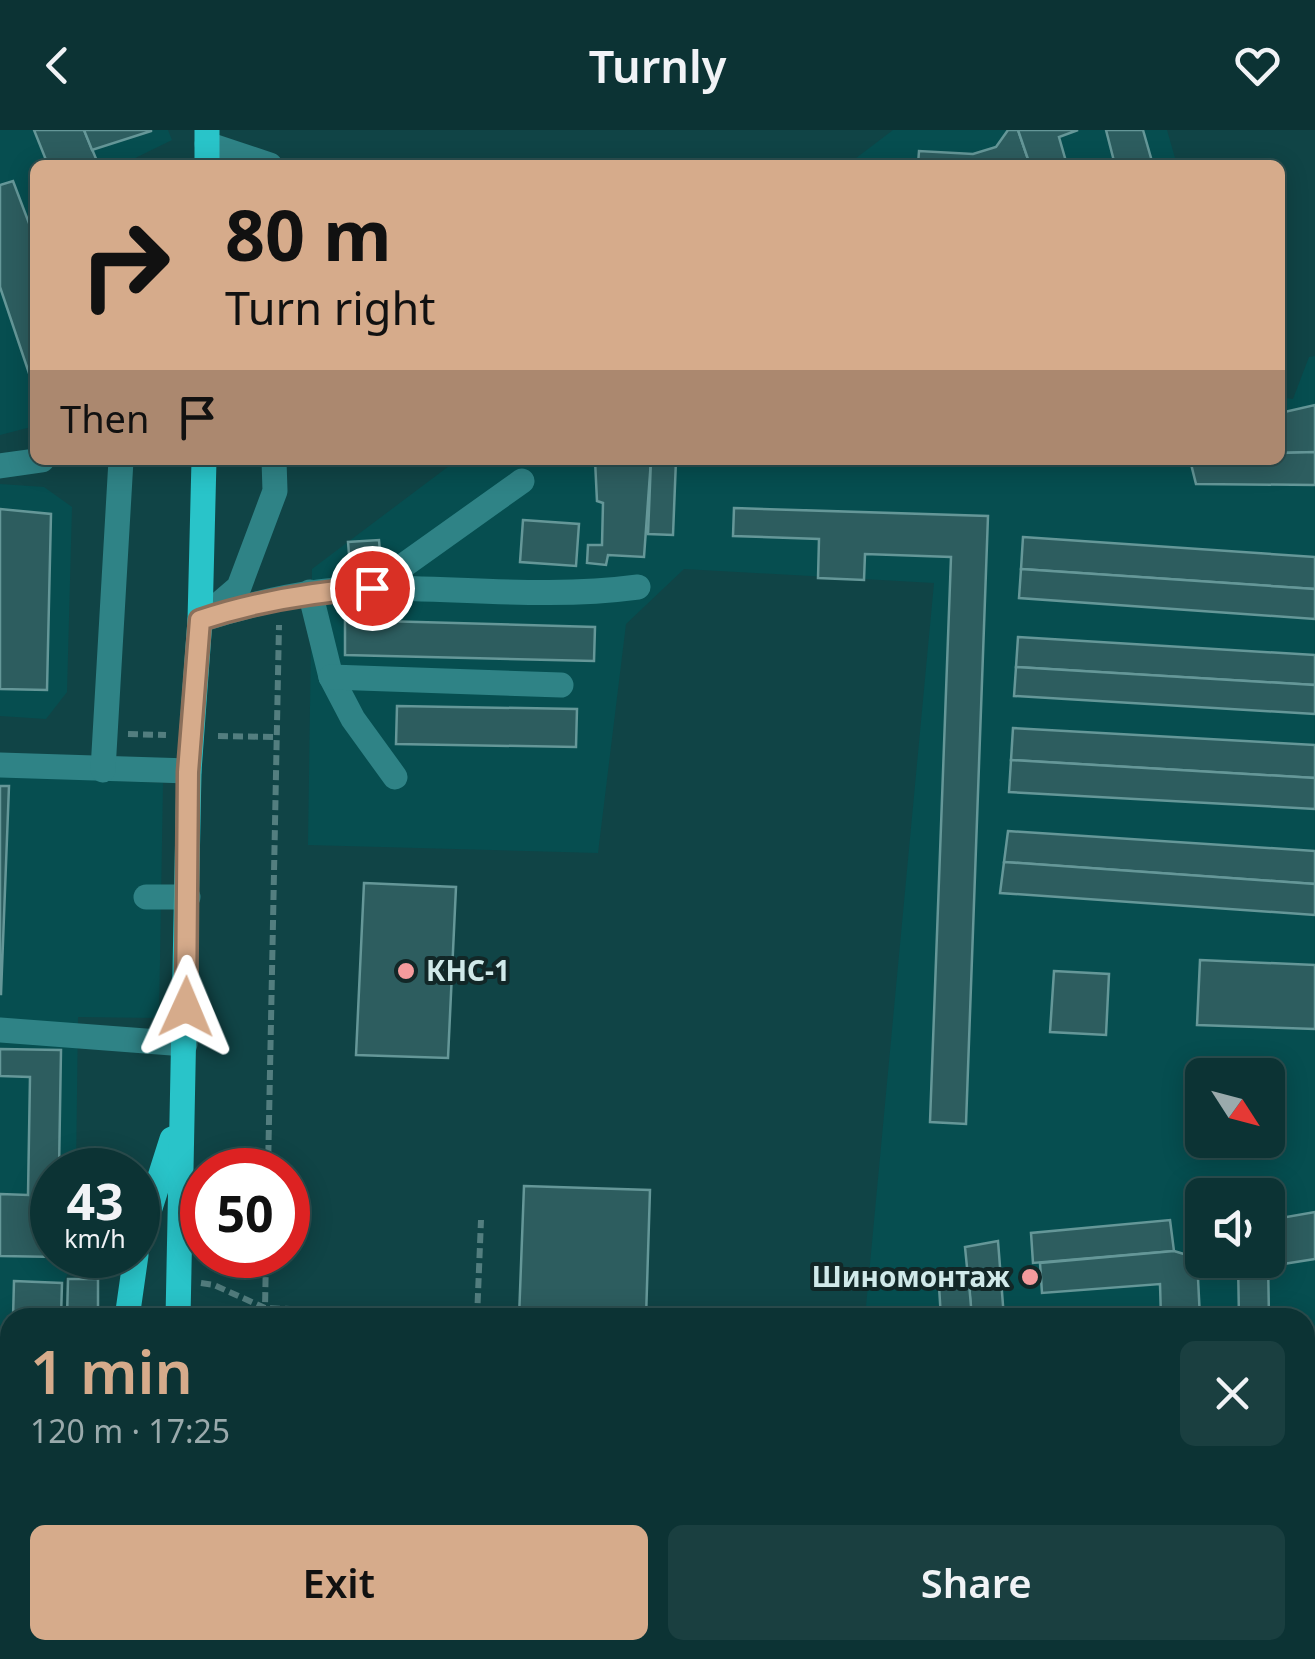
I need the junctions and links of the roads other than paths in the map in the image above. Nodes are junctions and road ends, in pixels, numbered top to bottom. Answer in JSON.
{"nodes":[{"id":1,"x":207,"y":146,"type":"edge"},
{"id":2,"x":253,"y":160,"type":"edge"},
{"id":3,"x":30,"y":462,"type":"edge"},
{"id":4,"x":121,"y":465,"type":"edge"},
{"id":5,"x":204,"y":465,"type":"edge"},
{"id":6,"x":274,"y":465,"type":"edge"},
{"id":7,"x":0,"y":466,"type":"edge"},
{"id":8,"x":522,"y":481,"type":"dead end"},
{"id":9,"x":372,"y":588,"type":"junction"},
{"id":10,"x":638,"y":588,"type":"dead end"},
{"id":11,"x":310,"y":592,"type":"junction"},
{"id":12,"x":200,"y":620,"type":"junction"},
{"id":13,"x":331,"y":677,"type":"junction"},
{"id":14,"x":561,"y":685,"type":"dead end"},
{"id":15,"x":0,"y":765,"type":"edge"},
{"id":16,"x":103,"y":770,"type":"junction"},
{"id":17,"x":188,"y":772,"type":"junction"},
{"id":18,"x":395,"y":777,"type":"dead end"},
{"id":19,"x":146,"y":897,"type":"dead end"},
{"id":20,"x":188,"y":898,"type":"junction"},
{"id":21,"x":0,"y":1030,"type":"edge"},
{"id":22,"x":184,"y":1044,"type":"junction"},
{"id":23,"x":180,"y":1115,"type":"junction"},
{"id":24,"x":160,"y":1177,"type":"edge"},
{"id":25,"x":133,"y":1278,"type":"edge"},
{"id":26,"x":128,"y":1308,"type":"edge"},
{"id":27,"x":178,"y":1308,"type":"edge"}],
"edges":[{"from":1,"to":2,"type":"lane"},
{"from":3,"to":7,"type":"lane"},
{"from":4,"to":16,"type":"lane"},
{"from":5,"to":12,"type":"main road"},
{"from":6,"to":12,"type":"lane"},
{"from":8,"to":9,"type":"lane"},
{"from":9,"to":10,"type":"lane"},
{"from":9,"to":11,"type":"lane"},
{"from":11,"to":12,"type":"lane"},
{"from":11,"to":13,"type":"lane"},
{"from":12,"to":17,"type":"main road"},
{"from":13,"to":14,"type":"lane"},
{"from":13,"to":18,"type":"lane"},
{"from":15,"to":16,"type":"lane"},
{"from":16,"to":17,"type":"lane"},
{"from":17,"to":20,"type":"main road"},
{"from":19,"to":20,"type":"lane"},
{"from":20,"to":22,"type":"main road"},
{"from":21,"to":22,"type":"lane"},
{"from":22,"to":23,"type":"main road"},
{"from":23,"to":24,"type":"main road"},
{"from":23,"to":27,"type":"main road"},
{"from":25,"to":26,"type":"main road"}]}
